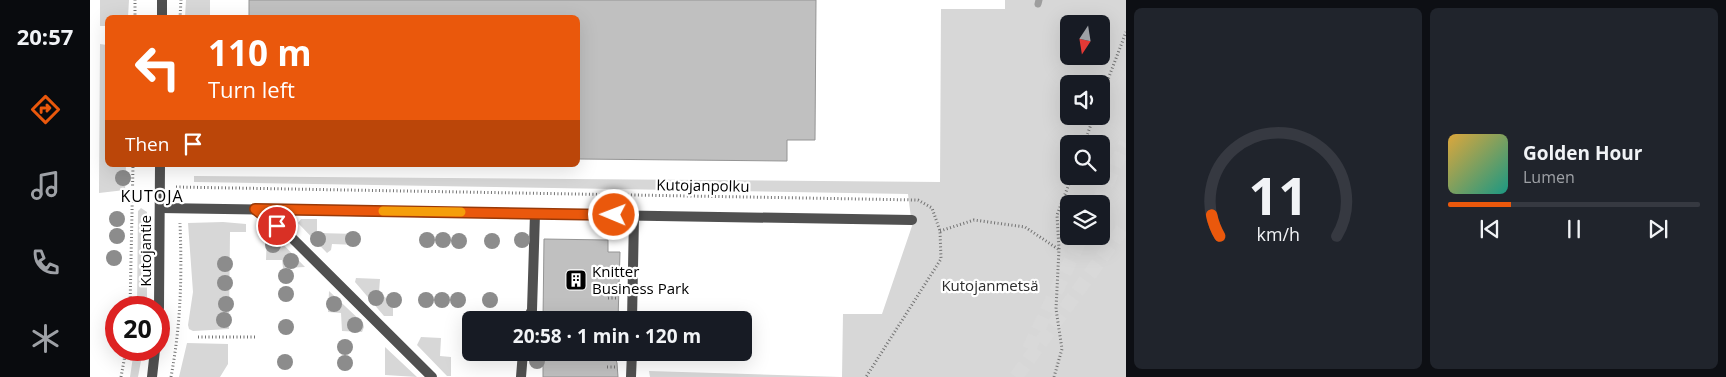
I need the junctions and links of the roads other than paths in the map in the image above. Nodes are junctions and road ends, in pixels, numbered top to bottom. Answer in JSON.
{"nodes":[{"id":1,"x":162,"y":0,"type":"edge"},
{"id":2,"x":162,"y":15,"type":"edge"},
{"id":3,"x":160,"y":167,"type":"edge"},
{"id":4,"x":160,"y":208,"type":"junction"},
{"id":5,"x":255,"y":209,"type":"junction"},
{"id":6,"x":534,"y":214,"type":"junction"},
{"id":7,"x":634,"y":216,"type":"junction"},
{"id":8,"x":912,"y":220,"type":"dead end"},
{"id":9,"x":159,"y":296,"type":"edge"},
{"id":10,"x":532,"y":311,"type":"edge"},
{"id":11,"x":632,"y":311,"type":"edge"},
{"id":12,"x":154,"y":361,"type":"edge"},
{"id":13,"x":522,"y":361,"type":"edge"},
{"id":14,"x":632,"y":361,"type":"edge"},
{"id":15,"x":152,"y":377,"type":"edge"},
{"id":16,"x":432,"y":377,"type":"edge"},
{"id":17,"x":521,"y":377,"type":"edge"},
{"id":18,"x":631,"y":377,"type":"edge"}],
"edges":[{"from":1,"to":2,"type":"street"},
{"from":3,"to":4,"type":"street","name":"Kutojantie"},
{"from":4,"to":5,"type":"street"},
{"from":4,"to":9,"type":"street","name":"Kutojantie"},
{"from":5,"to":6,"type":"street"},
{"from":5,"to":16,"type":"street"},
{"from":6,"to":7,"type":"street"},
{"from":6,"to":10,"type":"street"},
{"from":7,"to":8,"type":"street"},
{"from":7,"to":11,"type":"street"},
{"from":12,"to":15,"type":"street"},
{"from":13,"to":17,"type":"street"},
{"from":14,"to":18,"type":"street"}]}
